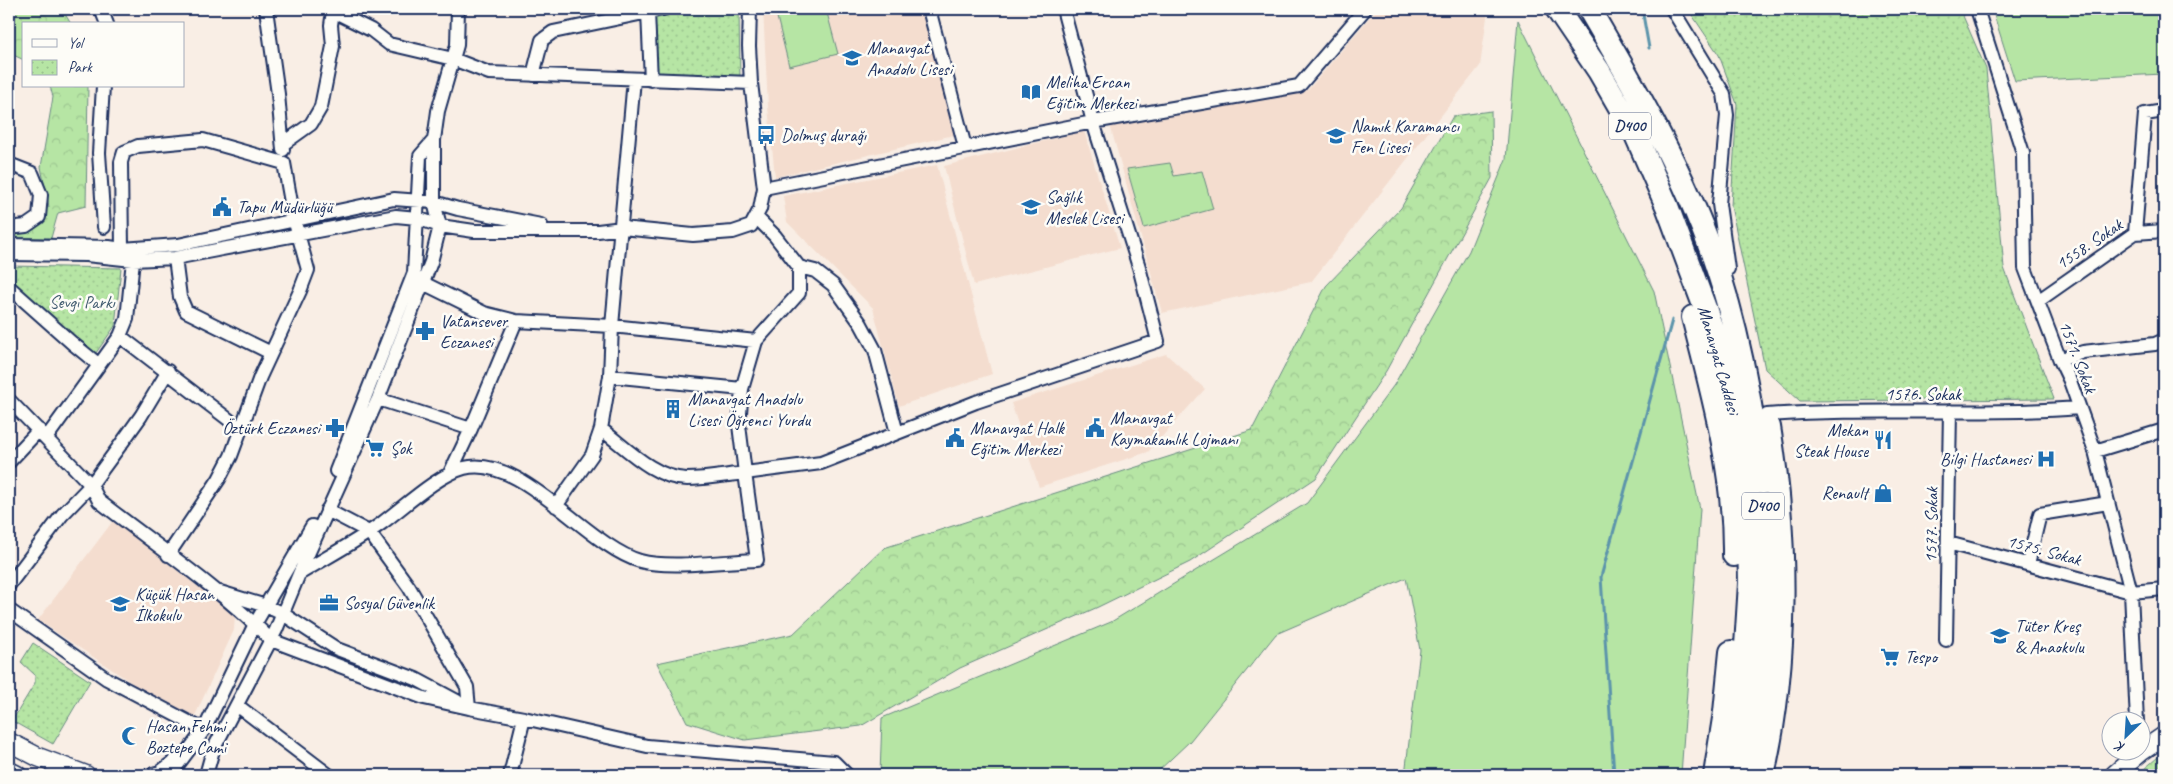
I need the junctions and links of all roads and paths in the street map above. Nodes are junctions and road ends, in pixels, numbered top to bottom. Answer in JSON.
{"nodes":[{"id":1,"x":102,"y":9,"type":"edge"},
{"id":2,"x":266,"y":9,"type":"edge"},
{"id":3,"x":458,"y":9,"type":"edge"},
{"id":4,"x":663,"y":9,"type":"edge"},
{"id":5,"x":750,"y":9,"type":"edge"},
{"id":6,"x":929,"y":9,"type":"edge"},
{"id":7,"x":1063,"y":9,"type":"edge"},
{"id":8,"x":1365,"y":9,"type":"edge"},
{"id":9,"x":1557,"y":9,"type":"edge"},
{"id":10,"x":1589,"y":9,"type":"edge"},
{"id":11,"x":1672,"y":9,"type":"edge"},
{"id":12,"x":1977,"y":9,"type":"edge"},
{"id":13,"x":334,"y":10,"type":"edge"},
{"id":14,"x":648,"y":12,"type":"junction"},
{"id":15,"x":106,"y":22,"type":"edge"},
{"id":16,"x":453,"y":59,"type":"junction"},
{"id":17,"x":533,"y":75,"type":"junction"},
{"id":18,"x":634,"y":79,"type":"junction"},
{"id":19,"x":651,"y":80,"type":"junction"},
{"id":20,"x":751,"y":83,"type":"junction"},
{"id":21,"x":103,"y":88,"type":"edge"},
{"id":22,"x":2164,"y":111,"type":"edge"},
{"id":23,"x":1093,"y":122,"type":"junction"},
{"id":24,"x":434,"y":140,"type":"junction"},
{"id":25,"x":283,"y":144,"type":"junction"},
{"id":26,"x":965,"y":147,"type":"junction"},
{"id":27,"x":284,"y":163,"type":"junction"},
{"id":28,"x":9,"y":164,"type":"edge"},
{"id":29,"x":764,"y":188,"type":"junction"},
{"id":30,"x":417,"y":200,"type":"junction"},
{"id":31,"x":434,"y":202,"type":"junction"},
{"id":32,"x":756,"y":217,"type":"junction"},
{"id":33,"x":416,"y":218,"type":"junction"},
{"id":34,"x":294,"y":219,"type":"junction"},
{"id":35,"x":440,"y":226,"type":"junction"},
{"id":36,"x":104,"y":227,"type":"dead end"},
{"id":37,"x":9,"y":228,"type":"edge"},
{"id":38,"x":622,"y":228,"type":"junction"},
{"id":39,"x":598,"y":231,"type":"junction"},
{"id":40,"x":2164,"y":231,"type":"edge"},
{"id":41,"x":2135,"y":233,"type":"junction"},
{"id":42,"x":299,"y":234,"type":"junction"},
{"id":43,"x":1708,"y":243,"type":"junction"},
{"id":44,"x":9,"y":245,"type":"edge"},
{"id":45,"x":122,"y":249,"type":"junction"},
{"id":46,"x":9,"y":254,"type":"edge"},
{"id":47,"x":1685,"y":254,"type":"junction"},
{"id":48,"x":175,"y":258,"type":"junction"},
{"id":49,"x":133,"y":260,"type":"junction"},
{"id":50,"x":799,"y":267,"type":"junction"},
{"id":51,"x":1728,"y":270,"type":"junction"},
{"id":52,"x":421,"y":282,"type":"junction"},
{"id":53,"x":9,"y":287,"type":"edge"},
{"id":54,"x":2038,"y":301,"type":"junction"},
{"id":55,"x":516,"y":321,"type":"junction"},
{"id":56,"x":612,"y":326,"type":"junction"},
{"id":57,"x":120,"y":336,"type":"junction"},
{"id":58,"x":2164,"y":340,"type":"edge"},
{"id":59,"x":756,"y":341,"type":"junction"},
{"id":60,"x":271,"y":352,"type":"junction"},
{"id":61,"x":2060,"y":360,"type":"junction"},
{"id":62,"x":99,"y":365,"type":"junction"},
{"id":63,"x":168,"y":371,"type":"junction"},
{"id":64,"x":610,"y":376,"type":"junction"},
{"id":65,"x":742,"y":389,"type":"junction"},
{"id":66,"x":378,"y":399,"type":"junction"},
{"id":67,"x":9,"y":400,"type":"edge"},
{"id":68,"x":2079,"y":408,"type":"junction"},
{"id":69,"x":1950,"y":411,"type":"junction"},
{"id":70,"x":1767,"y":415,"type":"junction"},
{"id":71,"x":241,"y":429,"type":"junction"},
{"id":72,"x":471,"y":429,"type":"junction"},
{"id":73,"x":601,"y":429,"type":"junction"},
{"id":74,"x":2164,"y":430,"type":"edge"},
{"id":75,"x":898,"y":433,"type":"junction"},
{"id":76,"x":43,"y":434,"type":"junction"},
{"id":77,"x":2095,"y":450,"type":"junction"},
{"id":78,"x":9,"y":462,"type":"edge"},
{"id":79,"x":450,"y":472,"type":"junction"},
{"id":80,"x":745,"y":473,"type":"junction"},
{"id":81,"x":90,"y":484,"type":"junction"},
{"id":82,"x":2108,"y":503,"type":"junction"},
{"id":83,"x":556,"y":506,"type":"junction"},
{"id":84,"x":327,"y":510,"type":"junction"},
{"id":85,"x":369,"y":532,"type":"junction"},
{"id":86,"x":1948,"y":543,"type":"junction"},
{"id":87,"x":168,"y":555,"type":"junction"},
{"id":88,"x":2028,"y":564,"type":"junction"},
{"id":89,"x":299,"y":574,"type":"junction"},
{"id":90,"x":9,"y":585,"type":"edge"},
{"id":91,"x":2164,"y":589,"type":"edge"},
{"id":92,"x":213,"y":590,"type":"junction"},
{"id":93,"x":2131,"y":592,"type":"junction"},
{"id":94,"x":266,"y":606,"type":"junction"},
{"id":95,"x":9,"y":610,"type":"edge"},
{"id":96,"x":283,"y":614,"type":"junction"},
{"id":97,"x":255,"y":624,"type":"junction"},
{"id":98,"x":271,"y":640,"type":"junction"},
{"id":99,"x":1946,"y":640,"type":"dead end"},
{"id":100,"x":238,"y":706,"type":"junction"},
{"id":101,"x":469,"y":708,"type":"junction"},
{"id":102,"x":2137,"y":712,"type":"edge"},
{"id":103,"x":524,"y":718,"type":"junction"},
{"id":104,"x":204,"y":730,"type":"junction"},
{"id":105,"x":2164,"y":736,"type":"edge"},
{"id":106,"x":9,"y":742,"type":"edge"},
{"id":107,"x":2150,"y":743,"type":"edge"},
{"id":108,"x":194,"y":746,"type":"junction"},
{"id":109,"x":2127,"y":762,"type":"edge"},
{"id":110,"x":9,"y":771,"type":"edge"},
{"id":111,"x":16,"y":775,"type":"edge"},
{"id":112,"x":86,"y":775,"type":"edge"},
{"id":113,"x":150,"y":775,"type":"edge"},
{"id":114,"x":170,"y":775,"type":"edge"},
{"id":115,"x":206,"y":775,"type":"edge"},
{"id":116,"x":329,"y":775,"type":"edge"},
{"id":117,"x":510,"y":775,"type":"edge"},
{"id":118,"x":847,"y":775,"type":"edge"},
{"id":119,"x":1715,"y":775,"type":"edge"},
{"id":120,"x":1731,"y":775,"type":"edge"},
{"id":121,"x":1748,"y":775,"type":"edge"},
{"id":122,"x":1763,"y":775,"type":"edge"},
{"id":123,"x":2114,"y":775,"type":"edge"}],
"edges":[{"from":1,"to":15,"type":"street"},
{"from":2,"to":25,"type":"street"},
{"from":3,"to":16,"type":"street"},
{"from":4,"to":14,"type":"street"},
{"from":5,"to":20,"type":"street"},
{"from":6,"to":26,"type":"street"},
{"from":7,"to":23,"type":"street"},
{"from":8,"to":23,"type":"street"},
{"from":9,"to":47,"type":"highway","name":"Manavgat Caddesi","number":"D400"},
{"from":10,"to":43,"type":"highway","name":"Manavgat Caddesi","number":"D400"},
{"from":11,"to":51,"type":"street"},
{"from":12,"to":54,"type":"street","name":"1571. Sokak"},
{"from":13,"to":16,"type":"street"},
{"from":13,"to":25,"type":"street"},
{"from":14,"to":17,"type":"street"},
{"from":14,"to":19,"type":"street"},
{"from":16,"to":17,"type":"street"},
{"from":16,"to":24,"type":"street"},
{"from":17,"to":18,"type":"street"},
{"from":18,"to":19,"type":"street"},
{"from":18,"to":38,"type":"street"},
{"from":19,"to":20,"type":"street"},
{"from":20,"to":29,"type":"street"},
{"from":21,"to":36,"type":"street"},
{"from":22,"to":41,"type":"street"},
{"from":23,"to":26,"type":"street"},
{"from":23,"to":75,"type":"street"},
{"from":24,"to":30,"type":"street"},
{"from":24,"to":31,"type":"street"},
{"from":25,"to":27,"type":"street"},
{"from":26,"to":29,"type":"street"},
{"from":27,"to":34,"type":"street"},
{"from":27,"to":45,"type":"street"},
{"from":28,"to":37,"type":"street"},
{"from":29,"to":32,"type":"street"},
{"from":30,"to":31,"type":"street"},
{"from":30,"to":33,"type":"street"},
{"from":30,"to":34,"type":"street"},
{"from":31,"to":35,"type":"street"},
{"from":31,"to":39,"type":"street"},
{"from":32,"to":38,"type":"street"},
{"from":32,"to":50,"type":"street"},
{"from":33,"to":35,"type":"street"},
{"from":33,"to":42,"type":"street"},
{"from":33,"to":94,"type":"street"},
{"from":34,"to":42,"type":"street"},
{"from":34,"to":45,"type":"street"},
{"from":35,"to":39,"type":"street"},
{"from":35,"to":52,"type":"street"},
{"from":38,"to":39,"type":"street"},
{"from":38,"to":56,"type":"street"},
{"from":40,"to":41,"type":"street","name":"1558. Sokak"},
{"from":41,"to":54,"type":"street","name":"1558. Sokak"},
{"from":42,"to":48,"type":"street"},
{"from":42,"to":60,"type":"street"},
{"from":43,"to":51,"type":"highway"},
{"from":43,"to":121,"type":"highway","name":"Manavgat Caddesi","number":"D400"},
{"from":44,"to":45,"type":"street"},
{"from":46,"to":49,"type":"street"},
{"from":47,"to":119,"type":"highway"},
{"from":47,"to":120,"type":"highway","name":"Manavgat Caddesi","number":"D400"},
{"from":48,"to":49,"type":"street"},
{"from":48,"to":60,"type":"street"},
{"from":49,"to":57,"type":"street"},
{"from":50,"to":59,"type":"street"},
{"from":50,"to":75,"type":"street"},
{"from":51,"to":70,"type":"highway"},
{"from":52,"to":55,"type":"street"},
{"from":52,"to":66,"type":"street"},
{"from":53,"to":62,"type":"street"},
{"from":54,"to":61,"type":"street","name":"1571. Sokak"},
{"from":55,"to":56,"type":"street"},
{"from":55,"to":72,"type":"street"},
{"from":56,"to":59,"type":"street"},
{"from":56,"to":64,"type":"street"},
{"from":57,"to":62,"type":"street"},
{"from":57,"to":63,"type":"street"},
{"from":58,"to":61,"type":"street"},
{"from":59,"to":65,"type":"street"},
{"from":60,"to":71,"type":"street"},
{"from":61,"to":68,"type":"street","name":"1571. Sokak"},
{"from":62,"to":76,"type":"street"},
{"from":63,"to":71,"type":"street"},
{"from":63,"to":81,"type":"street"},
{"from":64,"to":65,"type":"street"},
{"from":64,"to":73,"type":"street"},
{"from":65,"to":80,"type":"street"},
{"from":66,"to":72,"type":"street"},
{"from":66,"to":84,"type":"street"},
{"from":67,"to":76,"type":"street"},
{"from":68,"to":69,"type":"street","name":"1576. Sokak"},
{"from":68,"to":77,"type":"street","name":"1571. Sokak"},
{"from":69,"to":70,"type":"street","name":"1576. Sokak"},
{"from":69,"to":86,"type":"street","name":"1577. Sokak"},
{"from":70,"to":122,"type":"highway"},
{"from":71,"to":87,"type":"street"},
{"from":72,"to":79,"type":"street"},
{"from":73,"to":80,"type":"street"},
{"from":73,"to":83,"type":"street"},
{"from":74,"to":77,"type":"street"},
{"from":75,"to":80,"type":"street"},
{"from":76,"to":78,"type":"street"},
{"from":76,"to":81,"type":"street"},
{"from":77,"to":82,"type":"street","name":"1571. Sokak"},
{"from":79,"to":83,"type":"street"},
{"from":79,"to":85,"type":"street"},
{"from":80,"to":83,"type":"street"},
{"from":81,"to":87,"type":"street"},
{"from":81,"to":90,"type":"street"},
{"from":82,"to":88,"type":"street"},
{"from":82,"to":93,"type":"street","name":"1571. Sokak"},
{"from":84,"to":85,"type":"street"},
{"from":84,"to":89,"type":"street"},
{"from":85,"to":89,"type":"street"},
{"from":85,"to":101,"type":"street"},
{"from":86,"to":88,"type":"street","name":"1575. Sokak"},
{"from":86,"to":99,"type":"street","name":"1577. Sokak"},
{"from":87,"to":92,"type":"street"},
{"from":88,"to":93,"type":"street","name":"1575. Sokak"},
{"from":89,"to":96,"type":"street"},
{"from":91,"to":93,"type":"street"},
{"from":92,"to":94,"type":"street"},
{"from":92,"to":97,"type":"street"},
{"from":93,"to":102,"type":"street","name":"1571. Sokak"},
{"from":94,"to":96,"type":"street"},
{"from":94,"to":97,"type":"street"},
{"from":95,"to":104,"type":"street"},
{"from":96,"to":98,"type":"street"},
{"from":96,"to":101,"type":"street"},
{"from":97,"to":98,"type":"street"},
{"from":97,"to":104,"type":"street"},
{"from":98,"to":100,"type":"street"},
{"from":98,"to":101,"type":"street"},
{"from":100,"to":115,"type":"street"},
{"from":100,"to":116,"type":"street"},
{"from":101,"to":103,"type":"street"},
{"from":103,"to":117,"type":"street"},
{"from":103,"to":118,"type":"street"},
{"from":104,"to":108,"type":"street"},
{"from":105,"to":107,"type":"main road"},
{"from":106,"to":112,"type":"main road"},
{"from":108,"to":113,"type":"street"},
{"from":108,"to":114,"type":"street"},
{"from":109,"to":123,"type":"main road"},
{"from":110,"to":111,"type":"main road"}]}
